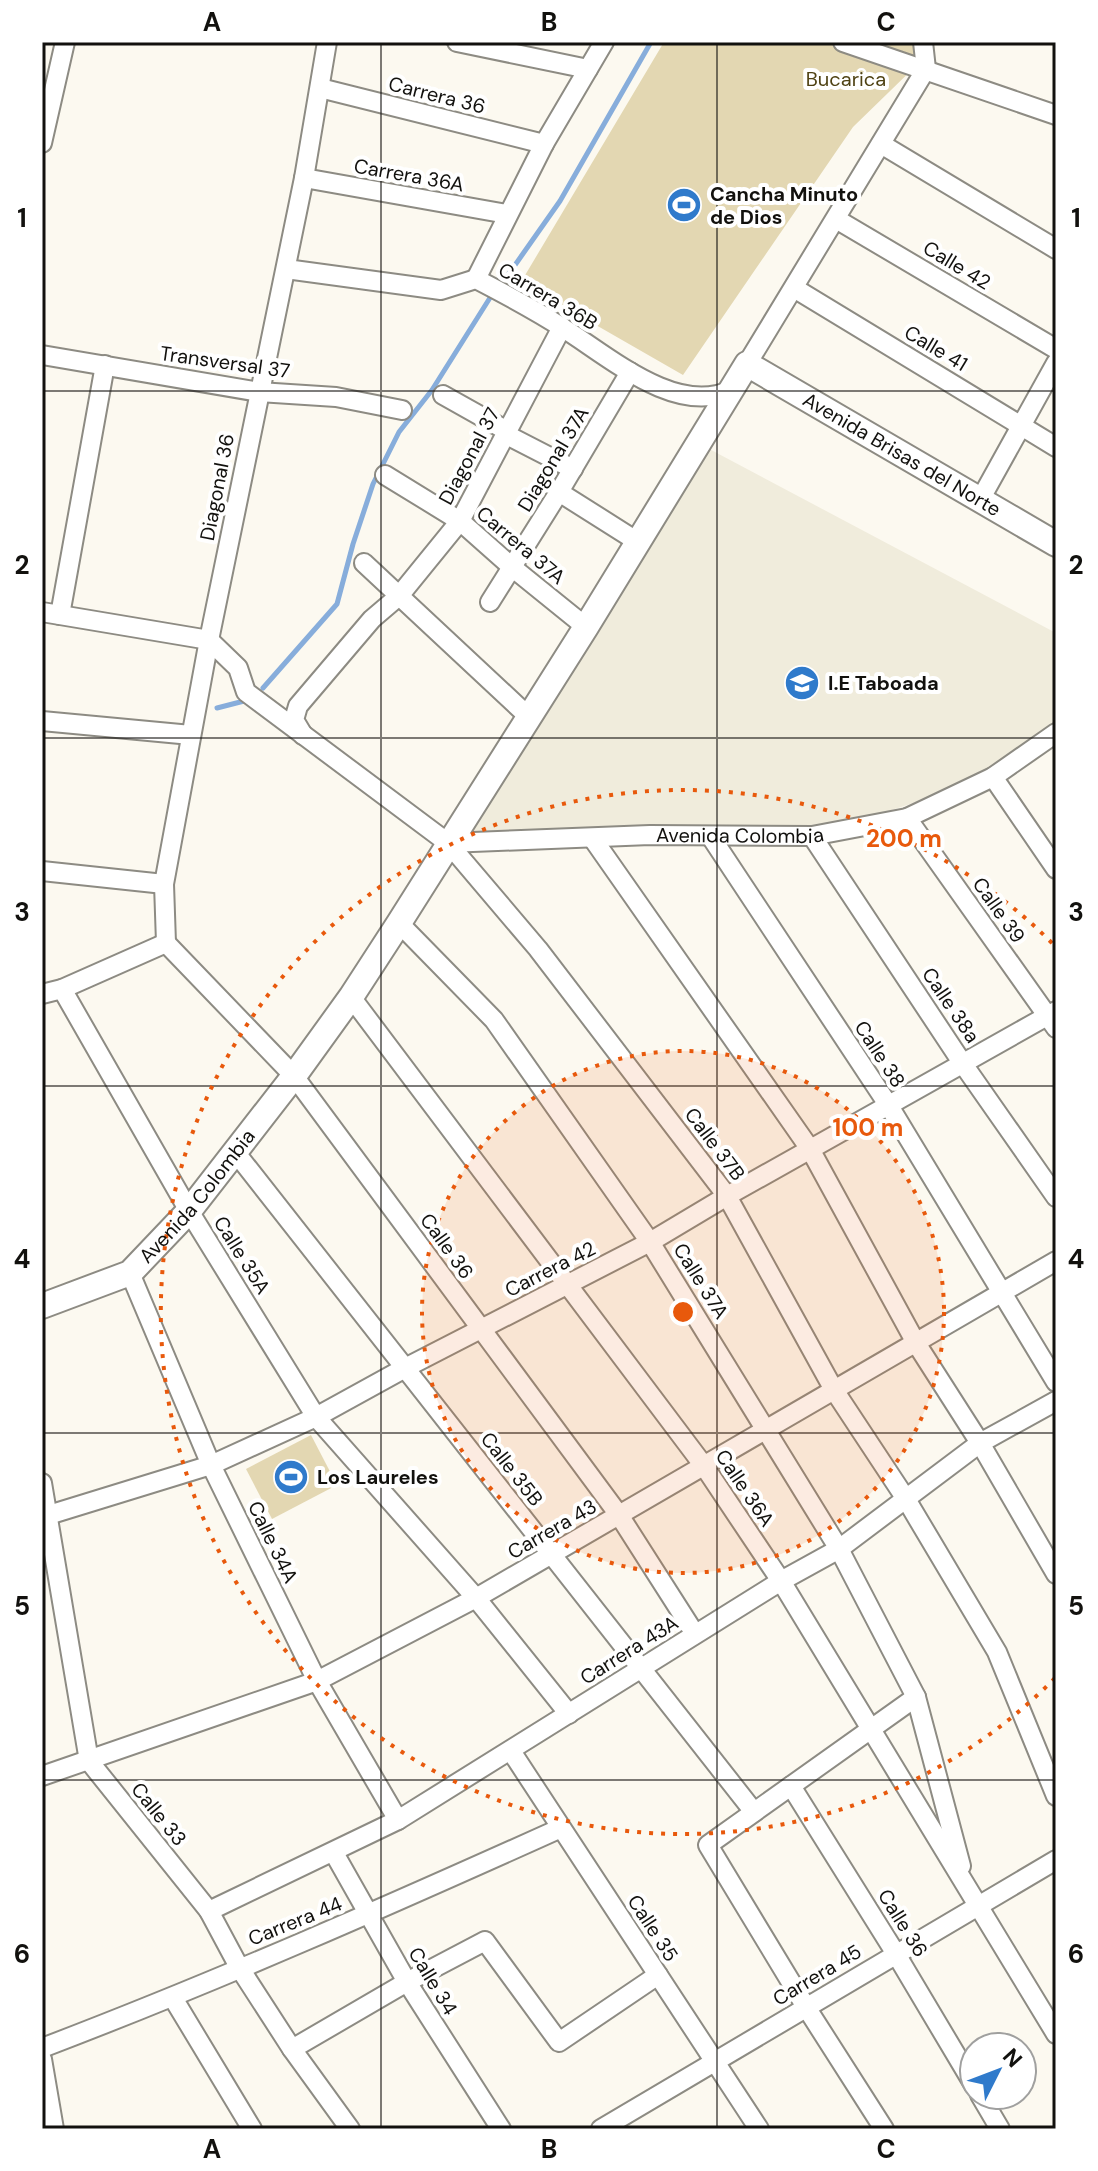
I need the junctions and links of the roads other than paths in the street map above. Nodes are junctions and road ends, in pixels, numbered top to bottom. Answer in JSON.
{"nodes":[{"id":1,"x":65,"y":42,"type":"edge"},
{"id":2,"x":327,"y":42,"type":"edge"},
{"id":3,"x":457,"y":42,"type":"edge"},
{"id":4,"x":604,"y":42,"type":"edge"},
{"id":5,"x":843,"y":42,"type":"edge"},
{"id":6,"x":923,"y":42,"type":"edge"},
{"id":7,"x":588,"y":69,"type":"junction"},
{"id":8,"x":926,"y":69,"type":"junction"},
{"id":9,"x":320,"y":88,"type":"junction"},
{"id":10,"x":1056,"y":115,"type":"edge"},
{"id":11,"x":42,"y":143,"type":"edge"},
{"id":12,"x":544,"y":144,"type":"junction"},
{"id":13,"x":881,"y":144,"type":"junction"},
{"id":14,"x":304,"y":178,"type":"junction"},
{"id":15,"x":507,"y":214,"type":"junction"},
{"id":16,"x":836,"y":219,"type":"junction"},
{"id":17,"x":1056,"y":249,"type":"edge"},
{"id":18,"x":286,"y":269,"type":"junction"},
{"id":19,"x":489,"y":286,"type":"junction"},
{"id":20,"x":794,"y":288,"type":"junction"},
{"id":21,"x":562,"y":327,"type":"junction"},
{"id":22,"x":1056,"y":349,"type":"edge"},
{"id":23,"x":42,"y":355,"type":"edge"},
{"id":24,"x":1056,"y":363,"type":"edge"},
{"id":25,"x":747,"y":364,"type":"junction"},
{"id":26,"x":105,"y":365,"type":"junction"},
{"id":27,"x":630,"y":372,"type":"junction"},
{"id":28,"x":731,"y":390,"type":"junction"},
{"id":29,"x":259,"y":392,"type":"junction"},
{"id":30,"x":443,"y":395,"type":"dead end"},
{"id":31,"x":402,"y":410,"type":"dead end"},
{"id":32,"x":1021,"y":425,"type":"junction"},
{"id":33,"x":506,"y":433,"type":"junction"},
{"id":34,"x":1056,"y":447,"type":"edge"},
{"id":35,"x":573,"y":469,"type":"junction"},
{"id":36,"x":385,"y":475,"type":"dead end"},
{"id":37,"x":559,"y":492,"type":"junction"},
{"id":38,"x":980,"y":500,"type":"junction"},
{"id":39,"x":460,"y":521,"type":"junction"},
{"id":40,"x":638,"y":542,"type":"junction"},
{"id":41,"x":1056,"y":544,"type":"edge"},
{"id":42,"x":364,"y":563,"type":"dead end"},
{"id":43,"x":513,"y":568,"type":"junction"},
{"id":44,"x":399,"y":596,"type":"junction"},
{"id":45,"x":490,"y":602,"type":"dead end"},
{"id":46,"x":51,"y":613,"type":"edge"},
{"id":47,"x":586,"y":627,"type":"junction"},
{"id":48,"x":209,"y":640,"type":"junction"},
{"id":49,"x":529,"y":717,"type":"junction"},
{"id":50,"x":42,"y":721,"type":"edge"},
{"id":51,"x":1056,"y":733,"type":"edge"},
{"id":52,"x":191,"y":735,"type":"junction"},
{"id":53,"x":303,"y":736,"type":"junction"},
{"id":54,"x":993,"y":777,"type":"junction"},
{"id":55,"x":907,"y":818,"type":"junction"},
{"id":56,"x":812,"y":836,"type":"junction"},
{"id":57,"x":711,"y":837,"type":"junction"},
{"id":58,"x":593,"y":839,"type":"junction"},
{"id":59,"x":448,"y":843,"type":"junction"},
{"id":60,"x":1056,"y":869,"type":"edge"},
{"id":61,"x":42,"y":871,"type":"edge"},
{"id":62,"x":164,"y":884,"type":"junction"},
{"id":63,"x":399,"y":923,"type":"junction"},
{"id":64,"x":166,"y":943,"type":"junction"},
{"id":65,"x":62,"y":989,"type":"junction"},
{"id":66,"x":42,"y":994,"type":"edge"},
{"id":67,"x":351,"y":997,"type":"junction"},
{"id":68,"x":1053,"y":1018,"type":"edge"},
{"id":69,"x":963,"y":1064,"type":"junction"},
{"id":70,"x":294,"y":1076,"type":"junction"},
{"id":71,"x":889,"y":1106,"type":"junction"},
{"id":72,"x":810,"y":1149,"type":"junction"},
{"id":73,"x":236,"y":1153,"type":"junction"},
{"id":74,"x":727,"y":1196,"type":"junction"},
{"id":75,"x":1056,"y":1197,"type":"edge"},
{"id":76,"x":189,"y":1211,"type":"junction"},
{"id":77,"x":650,"y":1242,"type":"junction"},
{"id":78,"x":1056,"y":1261,"type":"edge"},
{"id":79,"x":130,"y":1273,"type":"junction"},
{"id":80,"x":569,"y":1284,"type":"junction"},
{"id":81,"x":1001,"y":1293,"type":"junction"},
{"id":82,"x":42,"y":1306,"type":"edge"},
{"id":83,"x":481,"y":1329,"type":"junction"},
{"id":84,"x":916,"y":1343,"type":"junction"},
{"id":85,"x":405,"y":1368,"type":"junction"},
{"id":86,"x":1056,"y":1382,"type":"edge"},
{"id":87,"x":834,"y":1390,"type":"junction"},
{"id":88,"x":1056,"y":1401,"type":"edge"},
{"id":89,"x":316,"y":1417,"type":"junction"},
{"id":90,"x":766,"y":1430,"type":"junction"},
{"id":91,"x":980,"y":1443,"type":"junction"},
{"id":92,"x":211,"y":1465,"type":"junction"},
{"id":93,"x":704,"y":1466,"type":"junction"},
{"id":94,"x":42,"y":1483,"type":"edge"},
{"id":95,"x":906,"y":1499,"type":"junction"},
{"id":96,"x":619,"y":1515,"type":"junction"},
{"id":97,"x":44,"y":1516,"type":"edge"},
{"id":98,"x":839,"y":1549,"type":"junction"},
{"id":99,"x":551,"y":1555,"type":"junction"},
{"id":100,"x":1056,"y":1574,"type":"edge"},
{"id":101,"x":781,"y":1581,"type":"junction"},
{"id":102,"x":476,"y":1598,"type":"junction"},
{"id":103,"x":695,"y":1634,"type":"junction"},
{"id":104,"x":641,"y":1668,"type":"junction"},
{"id":105,"x":317,"y":1681,"type":"junction"},
{"id":106,"x":916,"y":1697,"type":"junction"},
{"id":107,"x":569,"y":1714,"type":"junction"},
{"id":108,"x":871,"y":1729,"type":"junction"},
{"id":109,"x":511,"y":1751,"type":"junction"},
{"id":110,"x":89,"y":1761,"type":"junction"},
{"id":111,"x":42,"y":1776,"type":"edge"},
{"id":112,"x":791,"y":1786,"type":"junction"},
{"id":113,"x":1056,"y":1796,"type":"edge"},
{"id":114,"x":754,"y":1812,"type":"junction"},
{"id":115,"x":398,"y":1820,"type":"junction"},
{"id":116,"x":561,"y":1828,"type":"junction"},
{"id":117,"x":334,"y":1853,"type":"junction"},
{"id":118,"x":1056,"y":1860,"type":"edge"},
{"id":119,"x":966,"y":1886,"type":"junction"},
{"id":120,"x":977,"y":1905,"type":"junction"},
{"id":121,"x":209,"y":1911,"type":"junction"},
{"id":122,"x":369,"y":1914,"type":"junction"},
{"id":123,"x":896,"y":1954,"type":"junction"},
{"id":124,"x":239,"y":1967,"type":"junction"},
{"id":125,"x":658,"y":1975,"type":"junction"},
{"id":126,"x":407,"y":1982,"type":"junction"},
{"id":127,"x":173,"y":1998,"type":"junction"},
{"id":128,"x":806,"y":2007,"type":"junction"},
{"id":129,"x":1056,"y":2034,"type":"edge"},
{"id":130,"x":42,"y":2048,"type":"edge"},
{"id":131,"x":292,"y":2049,"type":"junction"},
{"id":132,"x":958,"y":2058,"type":"edge"},
{"id":133,"x":42,"y":2059,"type":"edge"},
{"id":134,"x":715,"y":2062,"type":"junction"},
{"id":135,"x":989,"y":2111,"type":"edge"},
{"id":136,"x":54,"y":2129,"type":"edge"},
{"id":137,"x":252,"y":2129,"type":"edge"},
{"id":138,"x":350,"y":2129,"type":"edge"},
{"id":139,"x":501,"y":2129,"type":"edge"},
{"id":140,"x":601,"y":2129,"type":"edge"},
{"id":141,"x":759,"y":2129,"type":"edge"},
{"id":142,"x":884,"y":2129,"type":"edge"},
{"id":143,"x":1000,"y":2129,"type":"edge"}],
"edges":[{"from":1,"to":11,"type":"street"},
{"from":2,"to":9,"type":"street","name":"Diagonal 36"},
{"from":3,"to":7,"type":"street"},
{"from":4,"to":7,"type":"street"},
{"from":5,"to":8,"type":"street"},
{"from":6,"to":8,"type":"street"},
{"from":7,"to":12,"type":"street"},
{"from":8,"to":10,"type":"street"},
{"from":8,"to":13,"type":"street"},
{"from":9,"to":12,"type":"street","name":"Carrera 36"},
{"from":9,"to":14,"type":"street","name":"Diagonal 36"},
{"from":12,"to":15,"type":"street"},
{"from":13,"to":16,"type":"street"},
{"from":13,"to":17,"type":"street"},
{"from":14,"to":15,"type":"street","name":"Carrera 36A"},
{"from":14,"to":18,"type":"street","name":"Diagonal 36"},
{"from":15,"to":19,"type":"street"},
{"from":16,"to":20,"type":"street"},
{"from":16,"to":22,"type":"street","name":"Calle 42"},
{"from":18,"to":19,"type":"street","name":"Carrera 36B"},
{"from":18,"to":29,"type":"street","name":"Diagonal 36"},
{"from":19,"to":21,"type":"street","name":"Carrera 36B"},
{"from":20,"to":25,"type":"street"},
{"from":20,"to":32,"type":"street","name":"Calle 41"},
{"from":21,"to":27,"type":"street","name":"Carrera 36B"},
{"from":21,"to":33,"type":"street","name":"Diagonal 37"},
{"from":23,"to":26,"type":"street","name":"Transversal 37"},
{"from":24,"to":32,"type":"street"},
{"from":25,"to":28,"type":"street","name":"Avenida Colombia"},
{"from":25,"to":38,"type":"street","name":"Avenida Brisas del Norte"},
{"from":26,"to":29,"type":"street","name":"Transversal 37"},
{"from":26,"to":46,"type":"street"},
{"from":27,"to":28,"type":"street","name":"Carrera 36B"},
{"from":27,"to":35,"type":"street","name":"Diagonal 37A"},
{"from":28,"to":40,"type":"street","name":"Avenida Colombia"},
{"from":29,"to":31,"type":"street","name":"Transversal 37"},
{"from":29,"to":48,"type":"street","name":"Diagonal 36"},
{"from":30,"to":33,"type":"street"},
{"from":32,"to":34,"type":"street","name":"Calle 41"},
{"from":32,"to":38,"type":"street"},
{"from":33,"to":35,"type":"street"},
{"from":33,"to":39,"type":"street","name":"Diagonal 37"},
{"from":35,"to":37,"type":"street","name":"Diagonal 37A"},
{"from":36,"to":39,"type":"street","name":"Carrera 37A"},
{"from":37,"to":40,"type":"street"},
{"from":37,"to":43,"type":"street","name":"Diagonal 37A"},
{"from":38,"to":41,"type":"street","name":"Avenida Brisas del Norte"},
{"from":39,"to":43,"type":"street","name":"Carrera 37A"},
{"from":39,"to":44,"type":"street","name":"Diagonal 37"},
{"from":40,"to":47,"type":"street","name":"Avenida Colombia"},
{"from":42,"to":44,"type":"street"},
{"from":43,"to":45,"type":"street","name":"Diagonal 37A"},
{"from":43,"to":47,"type":"street","name":"Carrera 37A"},
{"from":44,"to":49,"type":"street"},
{"from":44,"to":53,"type":"street"},
{"from":46,"to":48,"type":"street"},
{"from":47,"to":49,"type":"street","name":"Avenida Colombia"},
{"from":48,"to":52,"type":"street","name":"Diagonal 36"},
{"from":48,"to":53,"type":"street","name":"Calle 37B"},
{"from":49,"to":59,"type":"street","name":"Avenida Colombia"},
{"from":50,"to":52,"type":"street"},
{"from":51,"to":54,"type":"street","name":"Avenida Colombia"},
{"from":52,"to":62,"type":"street","name":"Diagonal 36"},
{"from":53,"to":59,"type":"street","name":"Calle 37B"},
{"from":54,"to":55,"type":"street","name":"Avenida Colombia"},
{"from":54,"to":60,"type":"street"},
{"from":55,"to":56,"type":"street","name":"Avenida Colombia"},
{"from":55,"to":68,"type":"street","name":"Calle 39"},
{"from":56,"to":57,"type":"street","name":"Avenida Colombia"},
{"from":56,"to":69,"type":"street","name":"Calle 38a"},
{"from":57,"to":58,"type":"street","name":"Avenida Colombia"},
{"from":57,"to":71,"type":"street","name":"Calle 38"},
{"from":58,"to":59,"type":"street","name":"Avenida Colombia"},
{"from":58,"to":72,"type":"street"},
{"from":59,"to":63,"type":"street","name":"Avenida Colombia"},
{"from":59,"to":74,"type":"street","name":"Calle 37B"},
{"from":61,"to":62,"type":"street"},
{"from":62,"to":64,"type":"street","name":"Diagonal 36"},
{"from":63,"to":67,"type":"street","name":"Avenida Colombia"},
{"from":63,"to":77,"type":"street","name":"Calle 37A"},
{"from":64,"to":65,"type":"street"},
{"from":64,"to":70,"type":"street","name":"Calle 36"},
{"from":65,"to":66,"type":"street"},
{"from":65,"to":76,"type":"street","name":"Calle 35A"},
{"from":67,"to":70,"type":"street","name":"Avenida Colombia"},
{"from":67,"to":80,"type":"street","name":"Calle 36A"},
{"from":68,"to":69,"type":"street","name":"Carrera 42"},
{"from":69,"to":71,"type":"street","name":"Carrera 42"},
{"from":69,"to":75,"type":"street","name":"Calle 38a"},
{"from":70,"to":73,"type":"street","name":"Avenida Colombia"},
{"from":70,"to":83,"type":"street","name":"Calle 36"},
{"from":71,"to":72,"type":"street","name":"Carrera 42"},
{"from":71,"to":81,"type":"street","name":"Calle 38"},
{"from":72,"to":74,"type":"street","name":"Carrera 42"},
{"from":72,"to":84,"type":"street"},
{"from":73,"to":76,"type":"street","name":"Avenida Colombia"},
{"from":73,"to":85,"type":"street","name":"Calle 35B"},
{"from":74,"to":77,"type":"street","name":"Carrera 42"},
{"from":74,"to":87,"type":"street","name":"Calle 37B"},
{"from":76,"to":79,"type":"street","name":"Avenida Colombia"},
{"from":76,"to":89,"type":"street","name":"Calle 35A"},
{"from":77,"to":80,"type":"street","name":"Carrera 42"},
{"from":77,"to":90,"type":"street","name":"Calle 37A"},
{"from":78,"to":81,"type":"street","name":"Carrera 43"},
{"from":79,"to":82,"type":"street","name":"Avenida Colombia"},
{"from":79,"to":92,"type":"street","name":"Calle 34A"},
{"from":80,"to":83,"type":"street","name":"Carrera 42"},
{"from":80,"to":93,"type":"street","name":"Calle 36A"},
{"from":81,"to":84,"type":"street","name":"Carrera 43"},
{"from":81,"to":86,"type":"street","name":"Calle 38"},
{"from":83,"to":85,"type":"street","name":"Carrera 42"},
{"from":83,"to":96,"type":"street","name":"Calle 36"},
{"from":84,"to":87,"type":"street","name":"Carrera 43"},
{"from":84,"to":91,"type":"street"},
{"from":85,"to":89,"type":"street","name":"Carrera 42"},
{"from":85,"to":99,"type":"street","name":"Calle 35B"},
{"from":87,"to":90,"type":"street","name":"Carrera 43"},
{"from":87,"to":95,"type":"street","name":"Calle 37B"},
{"from":88,"to":91,"type":"street","name":"Carrera 43A"},
{"from":89,"to":92,"type":"street","name":"Carrera 42"},
{"from":89,"to":102,"type":"street","name":"Calle 35A"},
{"from":90,"to":93,"type":"street","name":"Carrera 43"},
{"from":90,"to":98,"type":"street","name":"Calle 37A"},
{"from":91,"to":95,"type":"street","name":"Carrera 43A"},
{"from":91,"to":100,"type":"street"},
{"from":92,"to":97,"type":"street","name":"Carrera 42"},
{"from":92,"to":105,"type":"street","name":"Calle 34A"},
{"from":93,"to":96,"type":"street","name":"Carrera 43"},
{"from":93,"to":101,"type":"street","name":"Calle 36A"},
{"from":94,"to":97,"type":"street","name":"Calle 33"},
{"from":95,"to":98,"type":"street","name":"Carrera 43A"},
{"from":95,"to":113,"type":"street","name":"Calle 37B"},
{"from":96,"to":99,"type":"street","name":"Carrera 43"},
{"from":96,"to":103,"type":"street","name":"Calle 36"},
{"from":97,"to":110,"type":"street","name":"Calle 33"},
{"from":98,"to":101,"type":"street","name":"Carrera 43A"},
{"from":98,"to":106,"type":"street","name":"Calle 37A"},
{"from":99,"to":102,"type":"street","name":"Carrera 43"},
{"from":99,"to":104,"type":"street","name":"Calle 35B"},
{"from":101,"to":103,"type":"street","name":"Carrera 43A"},
{"from":101,"to":108,"type":"street","name":"Calle 36A"},
{"from":102,"to":105,"type":"street","name":"Carrera 43"},
{"from":102,"to":107,"type":"street","name":"Calle 35A"},
{"from":103,"to":104,"type":"street","name":"Carrera 43A"},
{"from":104,"to":107,"type":"street","name":"Carrera 43A"},
{"from":104,"to":114,"type":"street","name":"Calle 35B"},
{"from":105,"to":110,"type":"street","name":"Carrera 43"},
{"from":105,"to":115,"type":"street","name":"Calle 34A"},
{"from":106,"to":108,"type":"street"},
{"from":106,"to":119,"type":"street","name":"Calle 37A"},
{"from":107,"to":109,"type":"street","name":"Carrera 43A"},
{"from":108,"to":112,"type":"street"},
{"from":108,"to":119,"type":"street","name":"Calle 36A"},
{"from":109,"to":115,"type":"street","name":"Carrera 43A"},
{"from":109,"to":116,"type":"street","name":"Calle 35"},
{"from":110,"to":111,"type":"street","name":"Carrera 43"},
{"from":110,"to":121,"type":"street","name":"Calle 33"},
{"from":112,"to":114,"type":"street"},
{"from":112,"to":123,"type":"street","name":"Calle 36"},
{"from":114,"to":128,"type":"street"},
{"from":115,"to":117,"type":"street","name":"Carrera 43A"},
{"from":116,"to":122,"type":"street","name":"Carrera 44"},
{"from":116,"to":125,"type":"street","name":"Calle 35"},
{"from":117,"to":121,"type":"street","name":"Carrera 43A"},
{"from":117,"to":122,"type":"street","name":"Calle 34"},
{"from":118,"to":120,"type":"street","name":"Carrera 45"},
{"from":119,"to":120,"type":"street","name":"Calle 36A"},
{"from":120,"to":123,"type":"street","name":"Carrera 45"},
{"from":120,"to":129,"type":"street","name":"Calle 36A"},
{"from":121,"to":124,"type":"street","name":"Calle 33"},
{"from":122,"to":124,"type":"street","name":"Carrera 44"},
{"from":122,"to":126,"type":"street","name":"Calle 34"},
{"from":123,"to":128,"type":"street","name":"Carrera 45"},
{"from":123,"to":132,"type":"street","name":"Calle 36"},
{"from":124,"to":127,"type":"street","name":"Carrera 44"},
{"from":124,"to":131,"type":"street","name":"Calle 33"},
{"from":125,"to":126,"type":"street"},
{"from":125,"to":134,"type":"street","name":"Calle 35"},
{"from":126,"to":131,"type":"street"},
{"from":126,"to":139,"type":"street","name":"Calle 34"},
{"from":127,"to":130,"type":"street","name":"Carrera 44"},
{"from":127,"to":137,"type":"street"},
{"from":128,"to":134,"type":"street","name":"Carrera 45"},
{"from":128,"to":142,"type":"street"},
{"from":131,"to":138,"type":"street","name":"Calle 33"},
{"from":133,"to":136,"type":"street"},
{"from":134,"to":140,"type":"street","name":"Carrera 45"},
{"from":134,"to":141,"type":"street","name":"Calle 35"},
{"from":135,"to":143,"type":"street"}]}
